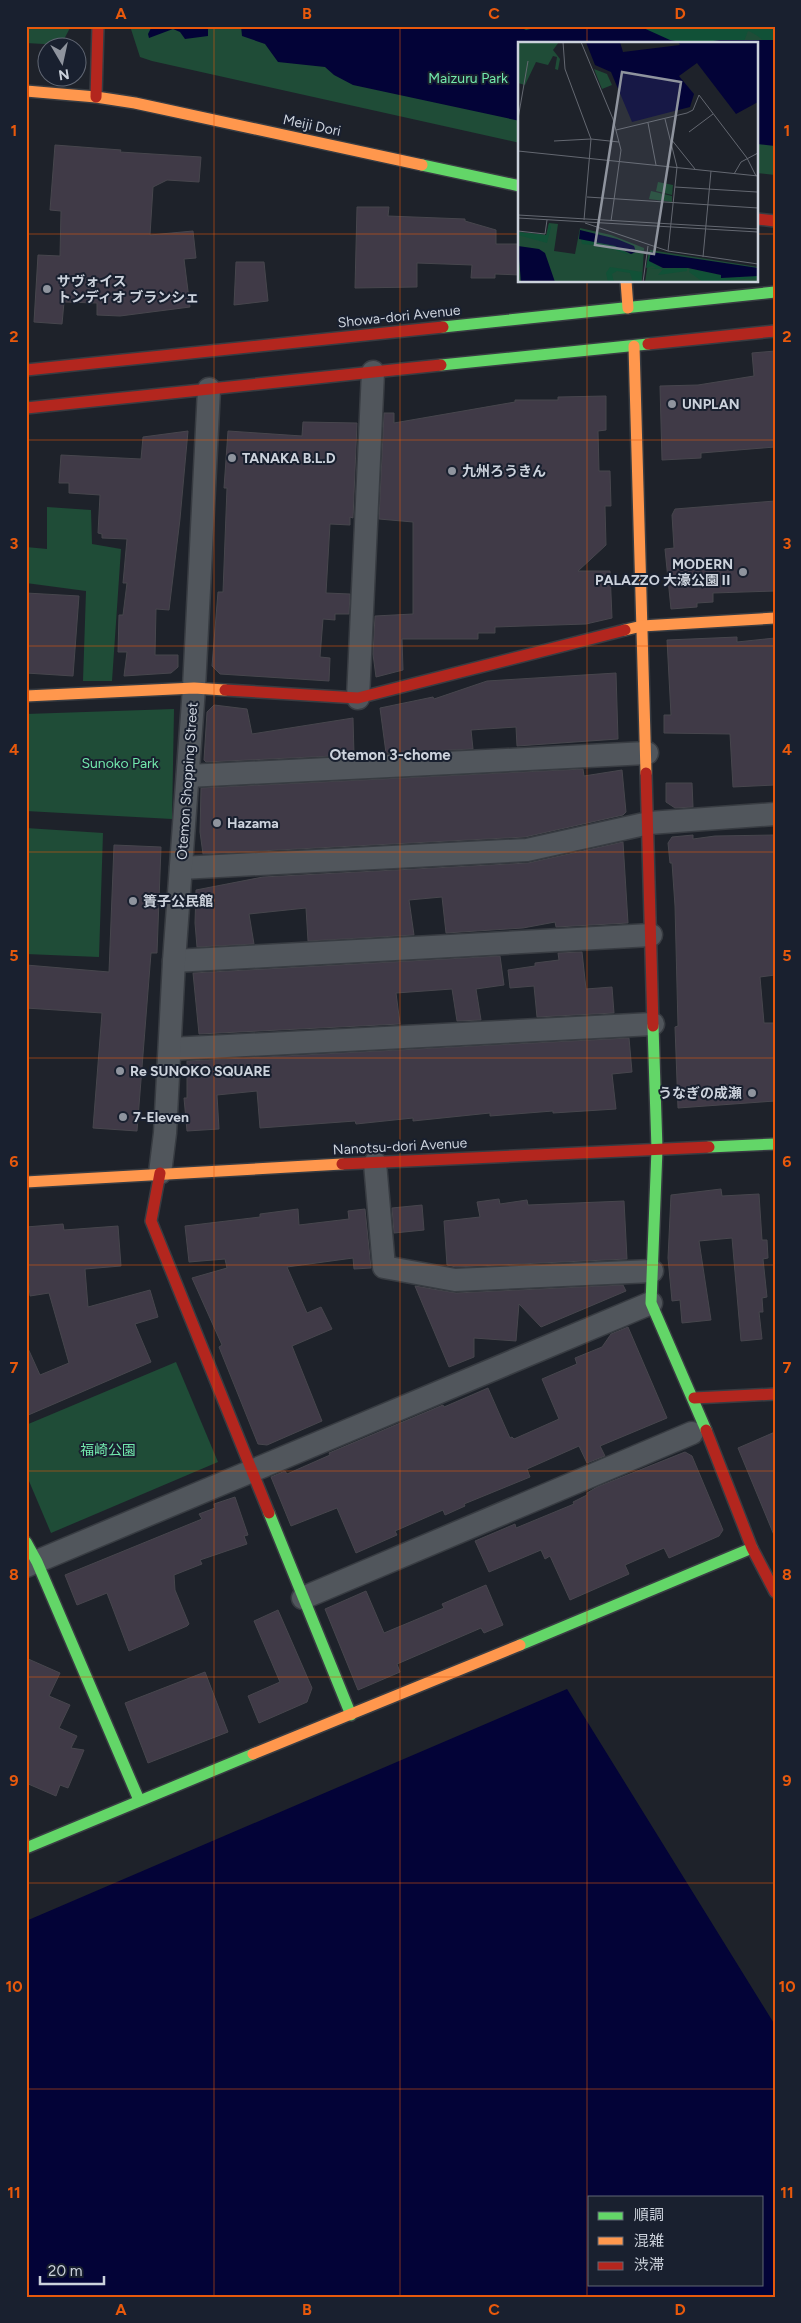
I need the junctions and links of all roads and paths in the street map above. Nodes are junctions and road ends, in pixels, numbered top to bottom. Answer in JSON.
{"nodes":[{"id":1,"x":98,"y":26,"type":"edge"},
{"id":2,"x":26,"y":91,"type":"edge"},
{"id":3,"x":96,"y":97,"type":"junction"},
{"id":4,"x":518,"y":186,"type":"edge"},
{"id":5,"x":758,"y":219,"type":"edge"},
{"id":6,"x":775,"y":221,"type":"edge"},
{"id":7,"x":626,"y":282,"type":"edge"},
{"id":8,"x":775,"y":292,"type":"edge"},
{"id":9,"x":628,"y":308,"type":"junction"},
{"id":10,"x":775,"y":331,"type":"edge"},
{"id":11,"x":634,"y":346,"type":"junction"},
{"id":12,"x":26,"y":370,"type":"edge"},
{"id":13,"x":374,"y":372,"type":"junction"},
{"id":14,"x":209,"y":389,"type":"junction"},
{"id":15,"x":26,"y":408,"type":"edge"},
{"id":16,"x":775,"y":618,"type":"edge"},
{"id":17,"x":642,"y":626,"type":"junction"},
{"id":18,"x":194,"y":688,"type":"junction"},
{"id":19,"x":26,"y":696,"type":"edge"},
{"id":20,"x":358,"y":698,"type":"junction"},
{"id":21,"x":647,"y":753,"type":"junction"},
{"id":22,"x":188,"y":776,"type":"junction"},
{"id":23,"x":775,"y":814,"type":"edge"},
{"id":24,"x":649,"y":823,"type":"junction"},
{"id":25,"x":181,"y":868,"type":"junction"},
{"id":26,"x":651,"y":935,"type":"junction"},
{"id":27,"x":174,"y":961,"type":"junction"},
{"id":28,"x":653,"y":1024,"type":"junction"},
{"id":29,"x":170,"y":1049,"type":"junction"},
{"id":30,"x":775,"y":1144,"type":"edge"},
{"id":31,"x":657,"y":1149,"type":"junction"},
{"id":32,"x":375,"y":1163,"type":"junction"},
{"id":33,"x":160,"y":1173,"type":"junction"},
{"id":34,"x":26,"y":1182,"type":"edge"},
{"id":35,"x":652,"y":1271,"type":"junction"},
{"id":36,"x":651,"y":1303,"type":"junction"},
{"id":37,"x":775,"y":1394,"type":"edge"},
{"id":38,"x":694,"y":1398,"type":"junction"},
{"id":39,"x":692,"y":1433,"type":"dead end"},
{"id":40,"x":252,"y":1471,"type":"junction"},
{"id":41,"x":26,"y":1542,"type":"edge"},
{"id":42,"x":752,"y":1548,"type":"junction"},
{"id":43,"x":30,"y":1562,"type":"edge"},
{"id":44,"x":775,"y":1592,"type":"edge"},
{"id":45,"x":303,"y":1598,"type":"junction"},
{"id":46,"x":350,"y":1715,"type":"junction"},
{"id":47,"x":138,"y":1800,"type":"junction"},
{"id":48,"x":26,"y":1848,"type":"edge"}],
"edges":[{"from":1,"to":3,"type":"street"},
{"from":2,"to":3,"type":"street","name":"Meiji Dori"},
{"from":3,"to":4,"type":"street","name":"Meiji Dori"},
{"from":5,"to":6,"type":"street"},
{"from":7,"to":9,"type":"street"},
{"from":8,"to":9,"type":"street","name":"Showa-dori Avenue"},
{"from":9,"to":12,"type":"street","name":"Showa-dori Avenue"},
{"from":10,"to":11,"type":"street"},
{"from":11,"to":13,"type":"street"},
{"from":11,"to":17,"type":"street"},
{"from":13,"to":14,"type":"street"},
{"from":13,"to":20,"type":"street"},
{"from":14,"to":15,"type":"street"},
{"from":14,"to":18,"type":"street","name":"Otemon Shopping Street"},
{"from":16,"to":17,"type":"street"},
{"from":17,"to":20,"type":"street"},
{"from":17,"to":21,"type":"street"},
{"from":18,"to":19,"type":"street"},
{"from":18,"to":20,"type":"street"},
{"from":18,"to":22,"type":"street","name":"Otemon Shopping Street"},
{"from":21,"to":22,"type":"street"},
{"from":21,"to":24,"type":"street"},
{"from":22,"to":25,"type":"street","name":"Otemon Shopping Street"},
{"from":23,"to":24,"type":"street"},
{"from":24,"to":25,"type":"street"},
{"from":24,"to":26,"type":"street"},
{"from":25,"to":27,"type":"street","name":"Otemon Shopping Street"},
{"from":26,"to":27,"type":"street"},
{"from":26,"to":28,"type":"street"},
{"from":27,"to":29,"type":"street","name":"Otemon Shopping Street"},
{"from":28,"to":29,"type":"street"},
{"from":28,"to":31,"type":"street"},
{"from":29,"to":33,"type":"street","name":"Otemon Shopping Street"},
{"from":30,"to":31,"type":"street","name":"Nanotsu-dori Avenue"},
{"from":31,"to":32,"type":"street","name":"Nanotsu-dori Avenue"},
{"from":31,"to":35,"type":"street"},
{"from":32,"to":33,"type":"street","name":"Nanotsu-dori Avenue"},
{"from":32,"to":35,"type":"street"},
{"from":33,"to":34,"type":"street","name":"Nanotsu-dori Avenue"},
{"from":33,"to":40,"type":"street"},
{"from":35,"to":36,"type":"street"},
{"from":36,"to":38,"type":"street"},
{"from":36,"to":40,"type":"street"},
{"from":37,"to":38,"type":"street"},
{"from":38,"to":42,"type":"street"},
{"from":39,"to":45,"type":"street"},
{"from":40,"to":43,"type":"street"},
{"from":40,"to":45,"type":"street"},
{"from":41,"to":43,"type":"street"},
{"from":42,"to":44,"type":"street"},
{"from":42,"to":46,"type":"street"},
{"from":43,"to":47,"type":"street"},
{"from":45,"to":46,"type":"street"},
{"from":46,"to":47,"type":"street"},
{"from":47,"to":48,"type":"street"}]}
